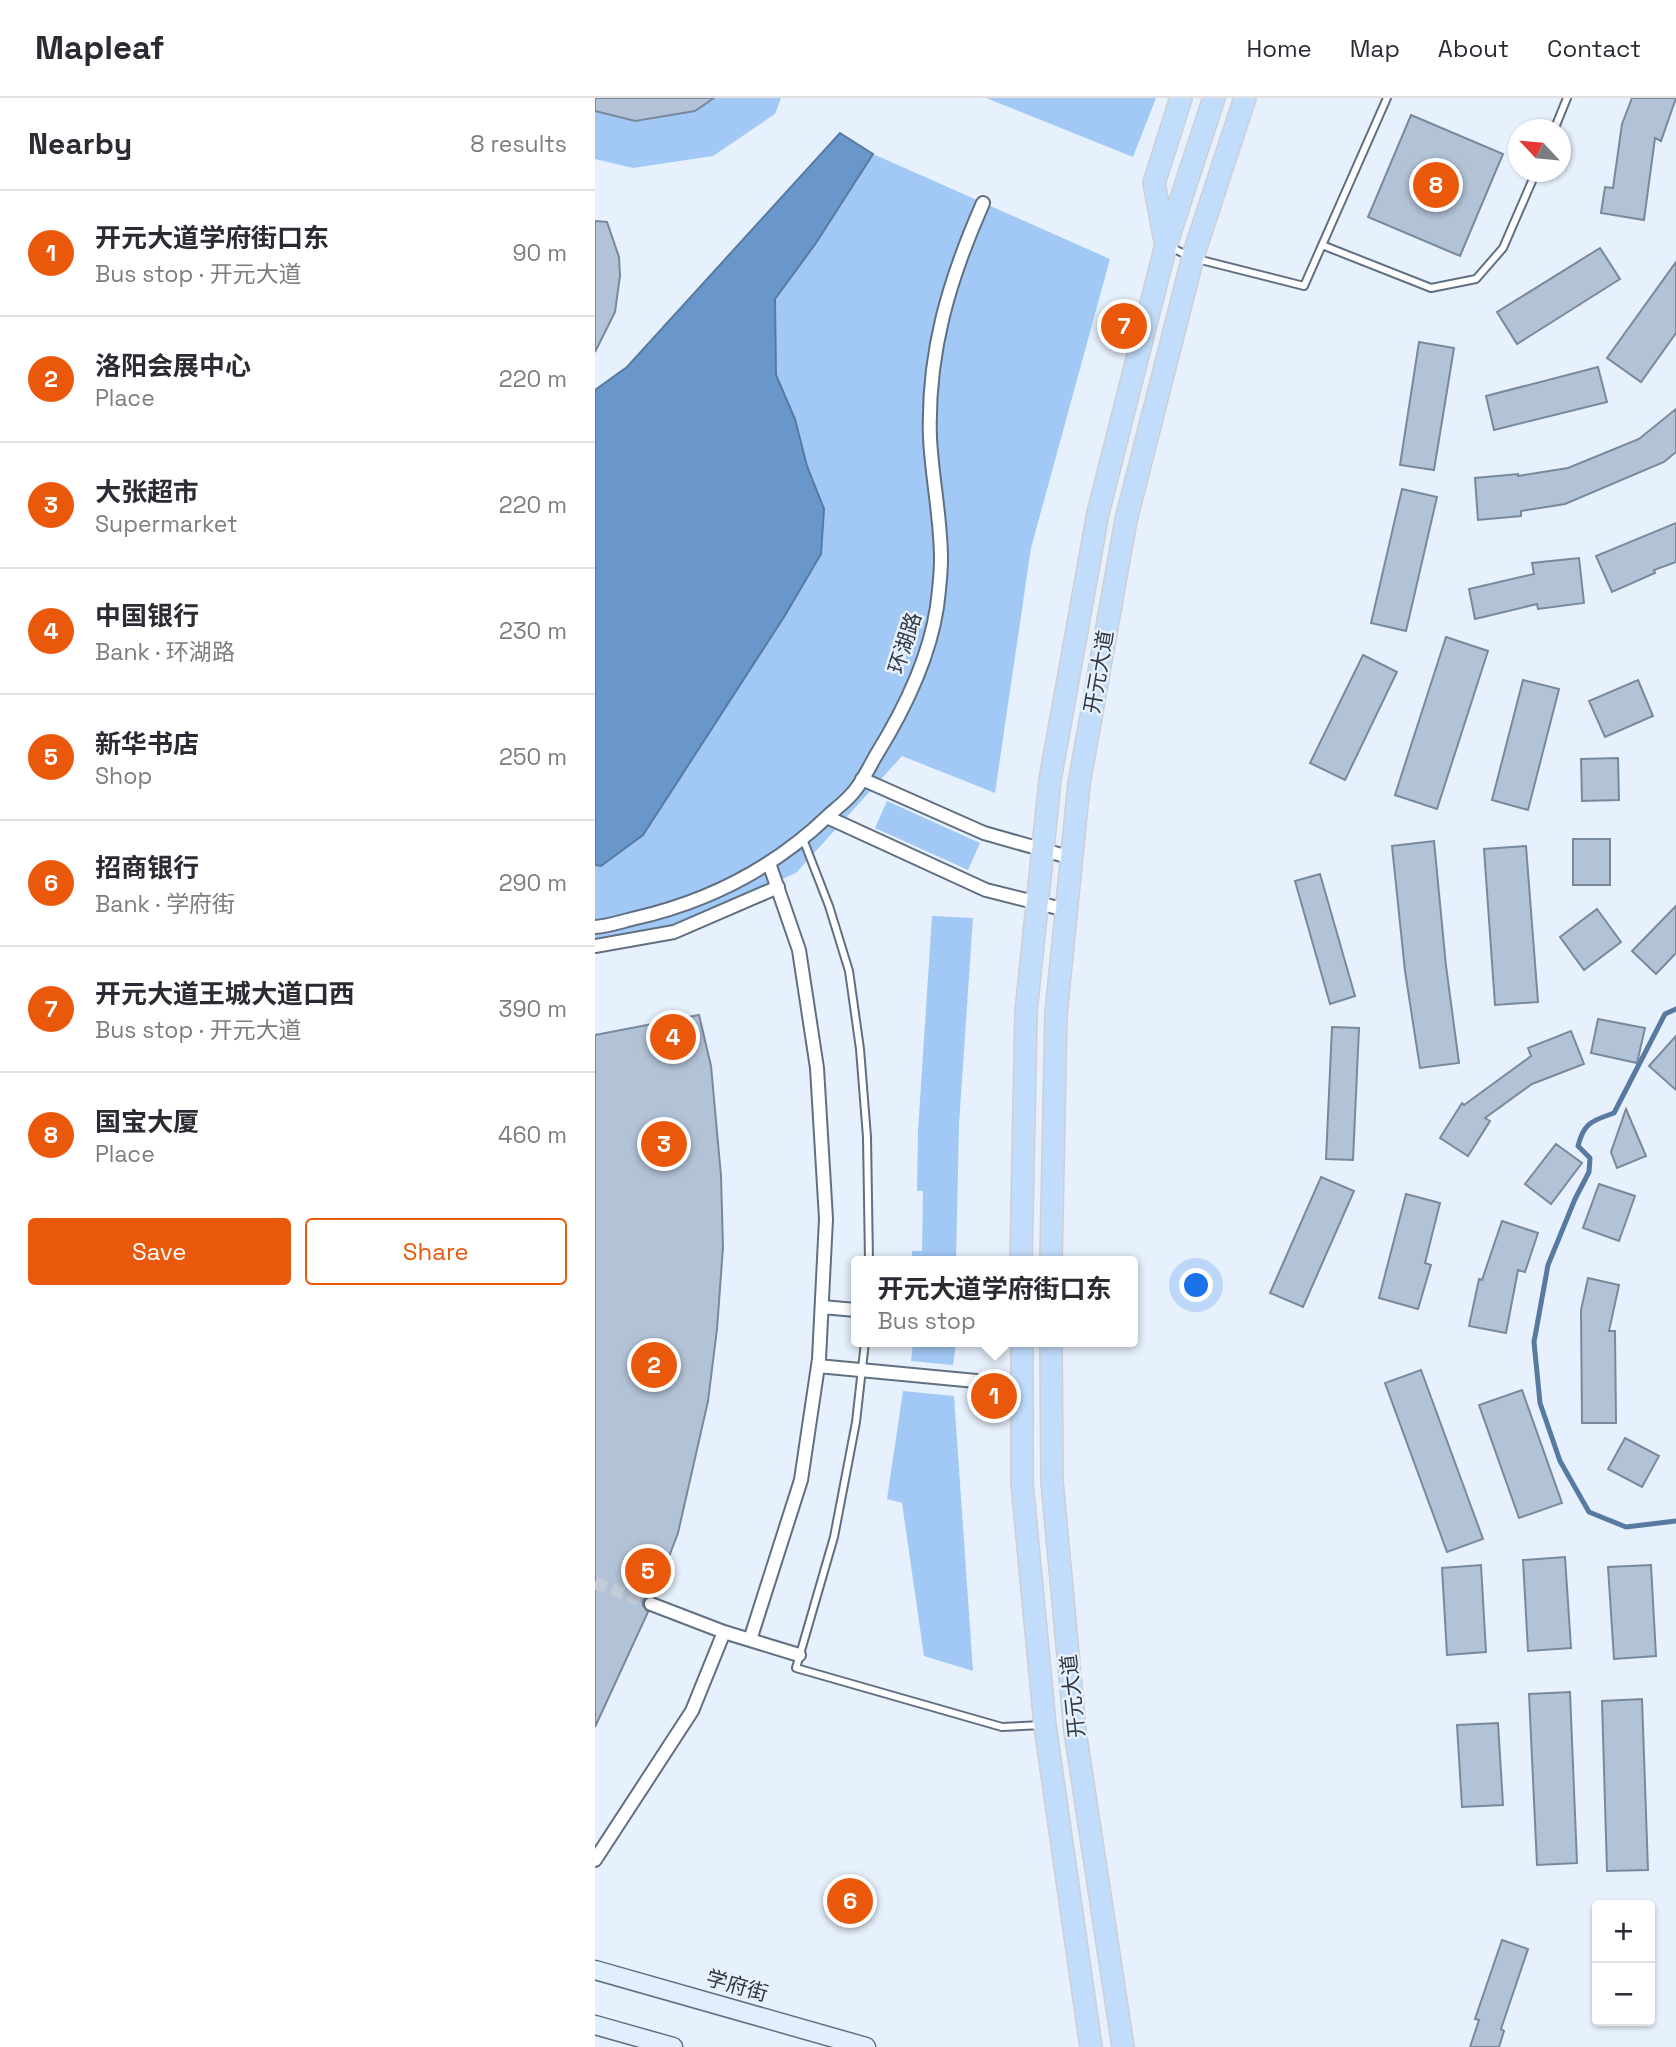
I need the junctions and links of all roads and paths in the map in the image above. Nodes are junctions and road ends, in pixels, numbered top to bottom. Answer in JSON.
{"nodes":[{"id":1,"x":1181,"y":98,"type":"edge"},
{"id":2,"x":1214,"y":98,"type":"edge"},
{"id":3,"x":1245,"y":98,"type":"edge"},
{"id":4,"x":1387,"y":98,"type":"edge"},
{"id":5,"x":1567,"y":98,"type":"edge"},
{"id":6,"x":1558,"y":119,"type":"edge"},
{"id":7,"x":1532,"y":182,"type":"edge"},
{"id":8,"x":983,"y":203,"type":"dead end"},
{"id":9,"x":1165,"y":245,"type":"junction"},
{"id":10,"x":1322,"y":245,"type":"junction"},
{"id":11,"x":1193,"y":258,"type":"junction"},
{"id":12,"x":862,"y":779,"type":"junction"},
{"id":13,"x":827,"y":817,"type":"junction"},
{"id":14,"x":803,"y":839,"type":"junction"},
{"id":15,"x":1043,"y":850,"type":"junction"},
{"id":16,"x":1072,"y":858,"type":"junction"},
{"id":17,"x":769,"y":863,"type":"junction"},
{"id":18,"x":778,"y":887,"type":"junction"},
{"id":19,"x":1037,"y":903,"type":"junction"},
{"id":20,"x":1066,"y":910,"type":"junction"},
{"id":21,"x":595,"y":927,"type":"edge"},
{"id":22,"x":595,"y":946,"type":"edge"},
{"id":23,"x":869,"y":1256,"type":"edge"},
{"id":24,"x":1021,"y":1256,"type":"edge"},
{"id":25,"x":1051,"y":1256,"type":"edge"},
{"id":26,"x":822,"y":1307,"type":"junction"},
{"id":27,"x":851,"y":1310,"type":"edge"},
{"id":28,"x":864,"y":1347,"type":"edge"},
{"id":29,"x":1022,"y":1347,"type":"edge"},
{"id":30,"x":1051,"y":1347,"type":"edge"},
{"id":31,"x":818,"y":1366,"type":"junction"},
{"id":32,"x":862,"y":1370,"type":"junction"},
{"id":33,"x":976,"y":1381,"type":"dead end"},
{"id":34,"x":651,"y":1604,"type":"tunnel mouth"},
{"id":35,"x":724,"y":1632,"type":"junction"},
{"id":36,"x":750,"y":1640,"type":"junction"},
{"id":37,"x":799,"y":1655,"type":"junction"},
{"id":38,"x":1045,"y":1725,"type":"junction"},
{"id":39,"x":595,"y":1860,"type":"edge"},
{"id":40,"x":595,"y":1970,"type":"edge"},
{"id":41,"x":595,"y":2025,"type":"edge"},
{"id":42,"x":673,"y":2047,"type":"edge"},
{"id":43,"x":866,"y":2047,"type":"edge"},
{"id":44,"x":1091,"y":2047,"type":"edge"},
{"id":45,"x":1123,"y":2047,"type":"edge"}],
"edges":[{"from":1,"to":9,"type":"main road"},
{"from":2,"to":9,"type":"main road","name":"开元大道"},
{"from":3,"to":11,"type":"main road","name":"开元大道"},
{"from":4,"to":10,"type":"lane"},
{"from":5,"to":6,"type":"lane"},
{"from":7,"to":10,"type":"lane"},
{"from":8,"to":12,"type":"street","name":"环湖路"},
{"from":9,"to":11,"type":"lane"},
{"from":9,"to":15,"type":"main road","name":"开元大道"},
{"from":10,"to":11,"type":"lane"},
{"from":11,"to":16,"type":"main road","name":"开元大道"},
{"from":12,"to":13,"type":"street","name":"环湖路"},
{"from":12,"to":15,"type":"street"},
{"from":13,"to":14,"type":"street","name":"环湖路"},
{"from":13,"to":19,"type":"street"},
{"from":14,"to":17,"type":"street","name":"环湖路"},
{"from":14,"to":23,"type":"lane"},
{"from":15,"to":16,"type":"street"},
{"from":15,"to":19,"type":"main road","name":"开元大道"},
{"from":16,"to":20,"type":"main road","name":"开元大道"},
{"from":17,"to":18,"type":"street"},
{"from":17,"to":21,"type":"street","name":"环湖路"},
{"from":18,"to":22,"type":"street"},
{"from":18,"to":26,"type":"street"},
{"from":19,"to":20,"type":"street"},
{"from":19,"to":24,"type":"main road","name":"开元大道"},
{"from":20,"to":25,"type":"main road","name":"开元大道"},
{"from":26,"to":27,"type":"street"},
{"from":26,"to":31,"type":"street"},
{"from":28,"to":32,"type":"lane"},
{"from":29,"to":38,"type":"main road","name":"开元大道"},
{"from":30,"to":45,"type":"main road","name":"开元大道"},
{"from":31,"to":32,"type":"street"},
{"from":31,"to":36,"type":"street"},
{"from":32,"to":33,"type":"street"},
{"from":32,"to":37,"type":"lane"},
{"from":34,"to":35,"type":"street"},
{"from":35,"to":36,"type":"street"},
{"from":35,"to":39,"type":"street"},
{"from":36,"to":37,"type":"street"},
{"from":37,"to":38,"type":"lane"},
{"from":38,"to":44,"type":"main road","name":"开元大道"},
{"from":40,"to":43,"type":"main road","name":"学府街"},
{"from":41,"to":42,"type":"main road"}]}
